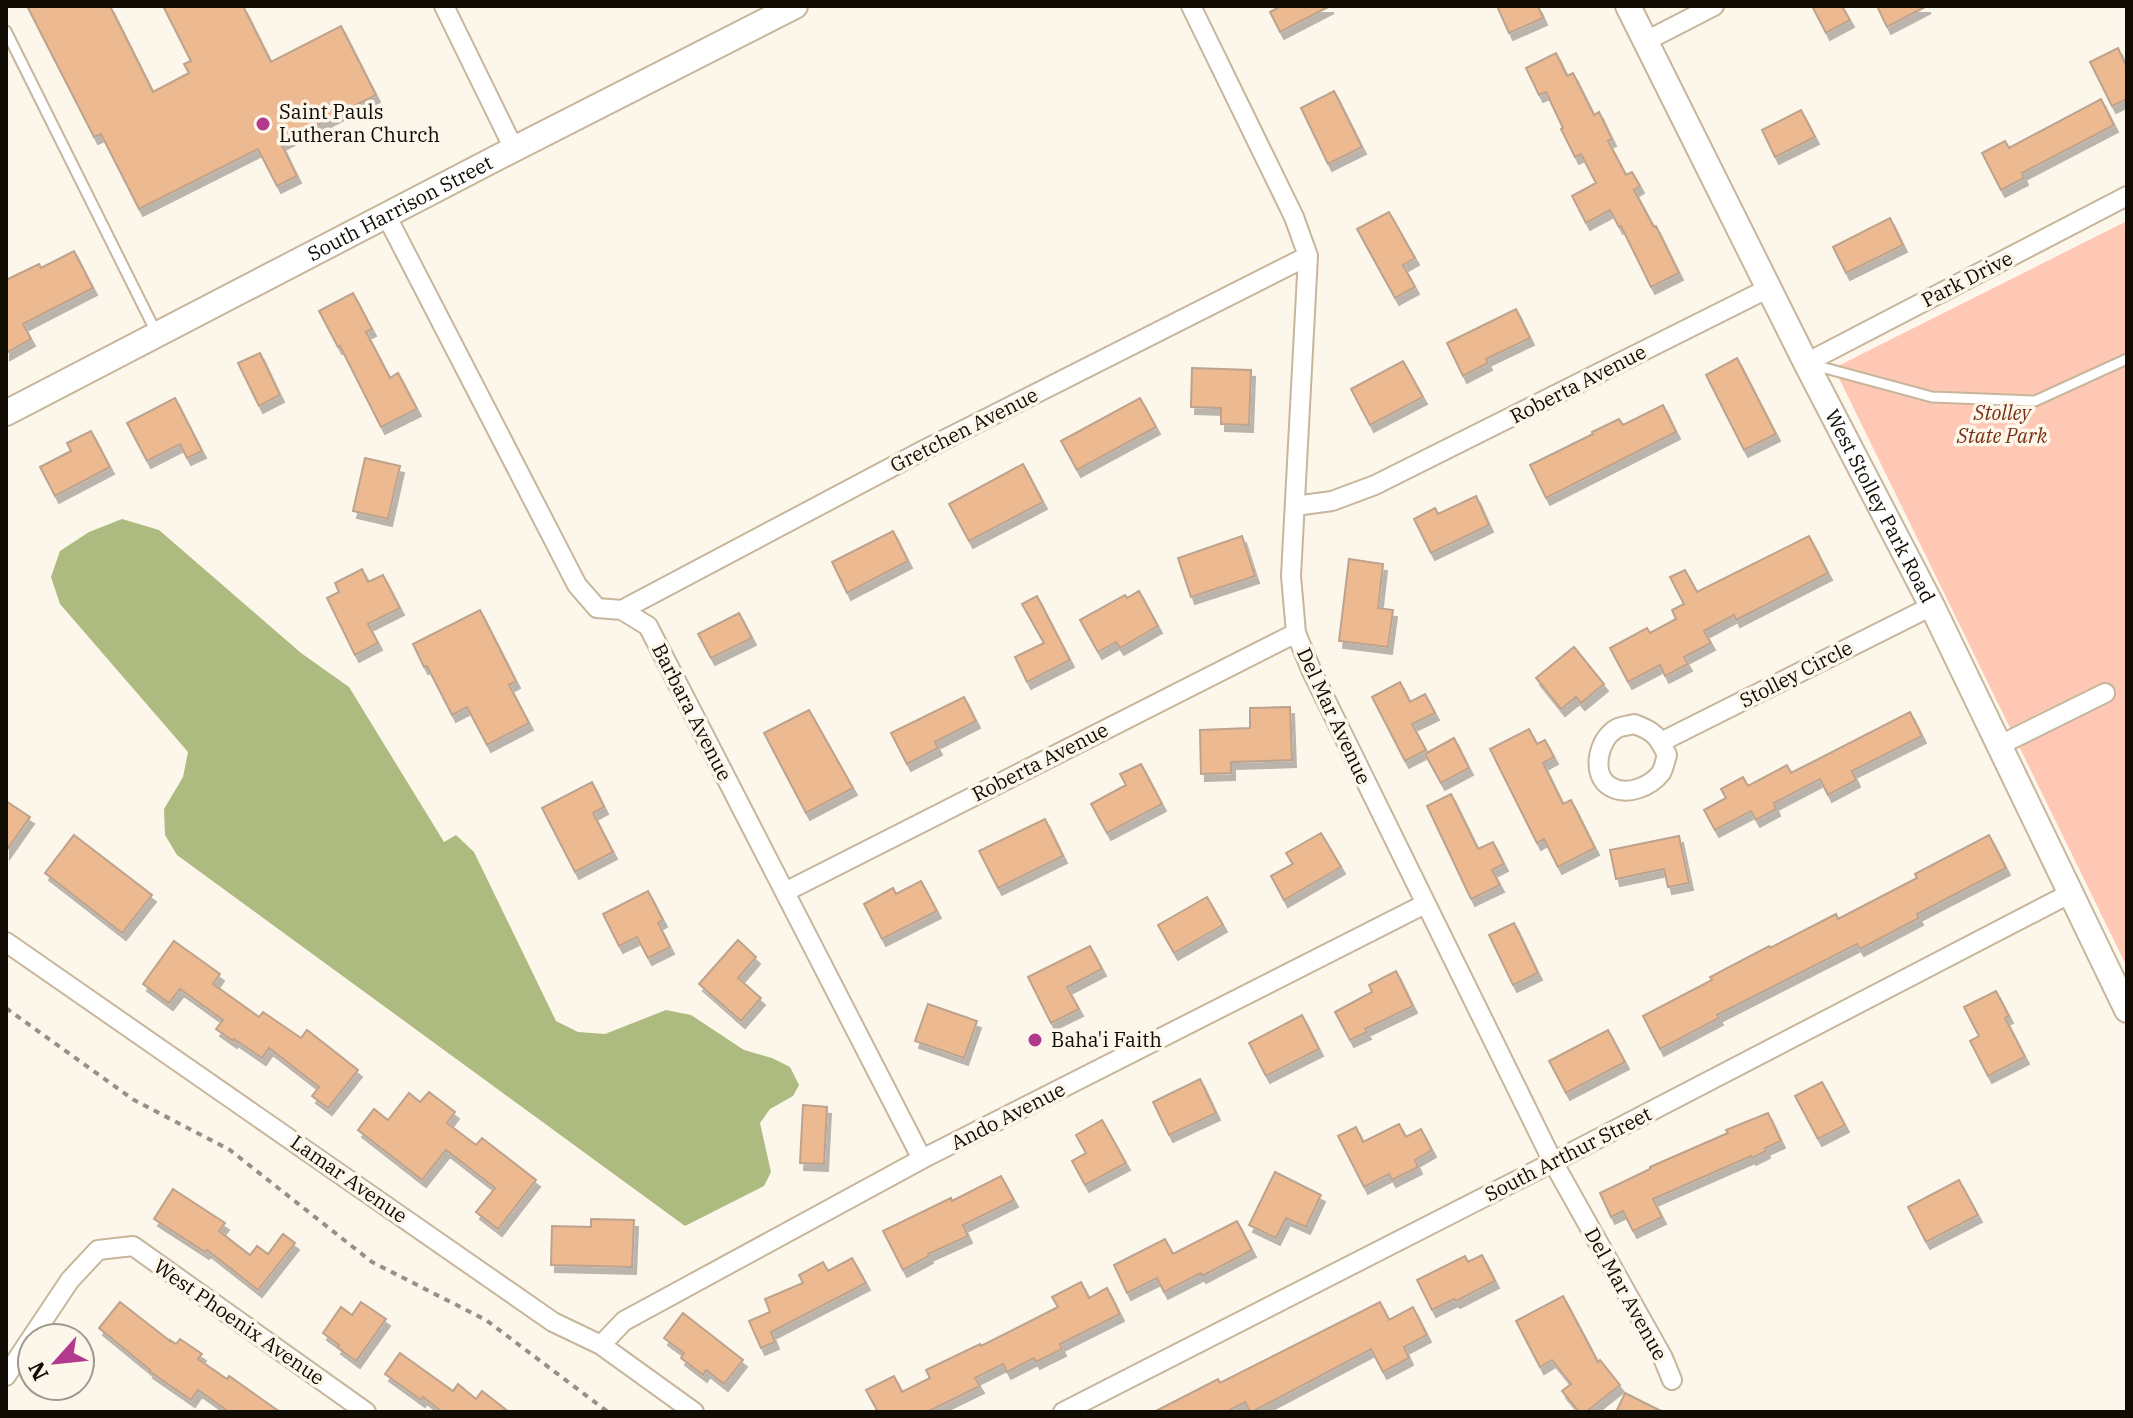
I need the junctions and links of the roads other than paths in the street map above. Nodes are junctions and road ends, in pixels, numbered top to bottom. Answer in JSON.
{"nodes":[{"id":1,"x":444,"y":6,"type":"edge"},
{"id":2,"x":795,"y":6,"type":"edge"},
{"id":3,"x":1191,"y":6,"type":"edge"},
{"id":4,"x":1628,"y":6,"type":"edge"},
{"id":5,"x":1714,"y":6,"type":"edge"},
{"id":6,"x":6,"y":31,"type":"edge"},
{"id":7,"x":1646,"y":41,"type":"junction"},
{"id":8,"x":514,"y":149,"type":"junction"},
{"id":9,"x":2127,"y":196,"type":"edge"},
{"id":10,"x":386,"y":215,"type":"junction"},
{"id":11,"x":1308,"y":256,"type":"junction"},
{"id":12,"x":1769,"y":288,"type":"junction"},
{"id":13,"x":158,"y":335,"type":"junction"},
{"id":14,"x":2127,"y":359,"type":"edge"},
{"id":15,"x":1806,"y":363,"type":"junction"},
{"id":16,"x":6,"y":413,"type":"edge"},
{"id":17,"x":1295,"y":506,"type":"junction"},
{"id":18,"x":1932,"y":606,"type":"junction"},
{"id":19,"x":622,"y":610,"type":"junction"},
{"id":20,"x":1296,"y":633,"type":"junction"},
{"id":21,"x":2105,"y":693,"type":"dead end"},
{"id":22,"x":1661,"y":742,"type":"dead end"},
{"id":23,"x":2000,"y":745,"type":"junction"},
{"id":24,"x":785,"y":892,"type":"junction"},
{"id":25,"x":2071,"y":893,"type":"junction"},
{"id":26,"x":1425,"y":904,"type":"junction"},
{"id":27,"x":6,"y":942,"type":"edge"},
{"id":28,"x":2127,"y":1010,"type":"edge"},
{"id":29,"x":922,"y":1159,"type":"junction"},
{"id":30,"x":1553,"y":1162,"type":"junction"},
{"id":31,"x":601,"y":1345,"type":"junction"},
{"id":32,"x":6,"y":1376,"type":"edge"},
{"id":33,"x":1672,"y":1380,"type":"dead end"},
{"id":34,"x":366,"y":1412,"type":"edge"},
{"id":35,"x":694,"y":1412,"type":"edge"},
{"id":36,"x":1063,"y":1412,"type":"edge"}],
"edges":[{"from":1,"to":8,"type":"street"},
{"from":2,"to":8,"type":"main road","name":"South Harrison Street"},
{"from":3,"to":11,"type":"street","name":"Del Mar Avenue"},
{"from":4,"to":7,"type":"main road","name":"West Stolley Park Road"},
{"from":5,"to":7,"type":"street"},
{"from":6,"to":13,"type":"lane"},
{"from":7,"to":12,"type":"main road","name":"West Stolley Park Road"},
{"from":8,"to":10,"type":"main road","name":"South Harrison Street"},
{"from":9,"to":15,"type":"street","name":"Park Drive"},
{"from":10,"to":13,"type":"main road","name":"South Harrison Street"},
{"from":10,"to":19,"type":"street","name":"Barbara Avenue"},
{"from":11,"to":17,"type":"street","name":"Del Mar Avenue"},
{"from":11,"to":19,"type":"street","name":"Gretchen Avenue"},
{"from":12,"to":15,"type":"main road","name":"West Stolley Park Road"},
{"from":12,"to":17,"type":"street","name":"Roberta Avenue"},
{"from":13,"to":16,"type":"main road","name":"South Harrison Street"},
{"from":14,"to":15,"type":"lane"},
{"from":15,"to":18,"type":"main road","name":"West Stolley Park Road"},
{"from":17,"to":20,"type":"street","name":"Del Mar Avenue"},
{"from":18,"to":22,"type":"street","name":"Stolley Circle"},
{"from":18,"to":23,"type":"main road","name":"West Stolley Park Road"},
{"from":19,"to":24,"type":"street","name":"Barbara Avenue"},
{"from":20,"to":24,"type":"street","name":"Roberta Avenue"},
{"from":20,"to":26,"type":"street","name":"Del Mar Avenue"},
{"from":21,"to":23,"type":"street"},
{"from":23,"to":25,"type":"main road","name":"West Stolley Park Road"},
{"from":24,"to":29,"type":"street","name":"Barbara Avenue"},
{"from":25,"to":28,"type":"main road","name":"West Stolley Park Road"},
{"from":25,"to":30,"type":"street","name":"South Arthur Street"},
{"from":26,"to":29,"type":"street","name":"Ando Avenue"},
{"from":26,"to":30,"type":"street","name":"Del Mar Avenue"},
{"from":27,"to":31,"type":"street","name":"Lamar Avenue"},
{"from":29,"to":31,"type":"street","name":"Ando Avenue"},
{"from":30,"to":33,"type":"street","name":"Del Mar Avenue"},
{"from":30,"to":36,"type":"street","name":"South Arthur Street"},
{"from":31,"to":35,"type":"street","name":"Lamar Avenue"},
{"from":32,"to":34,"type":"street","name":"West Phoenix Avenue"}]}
